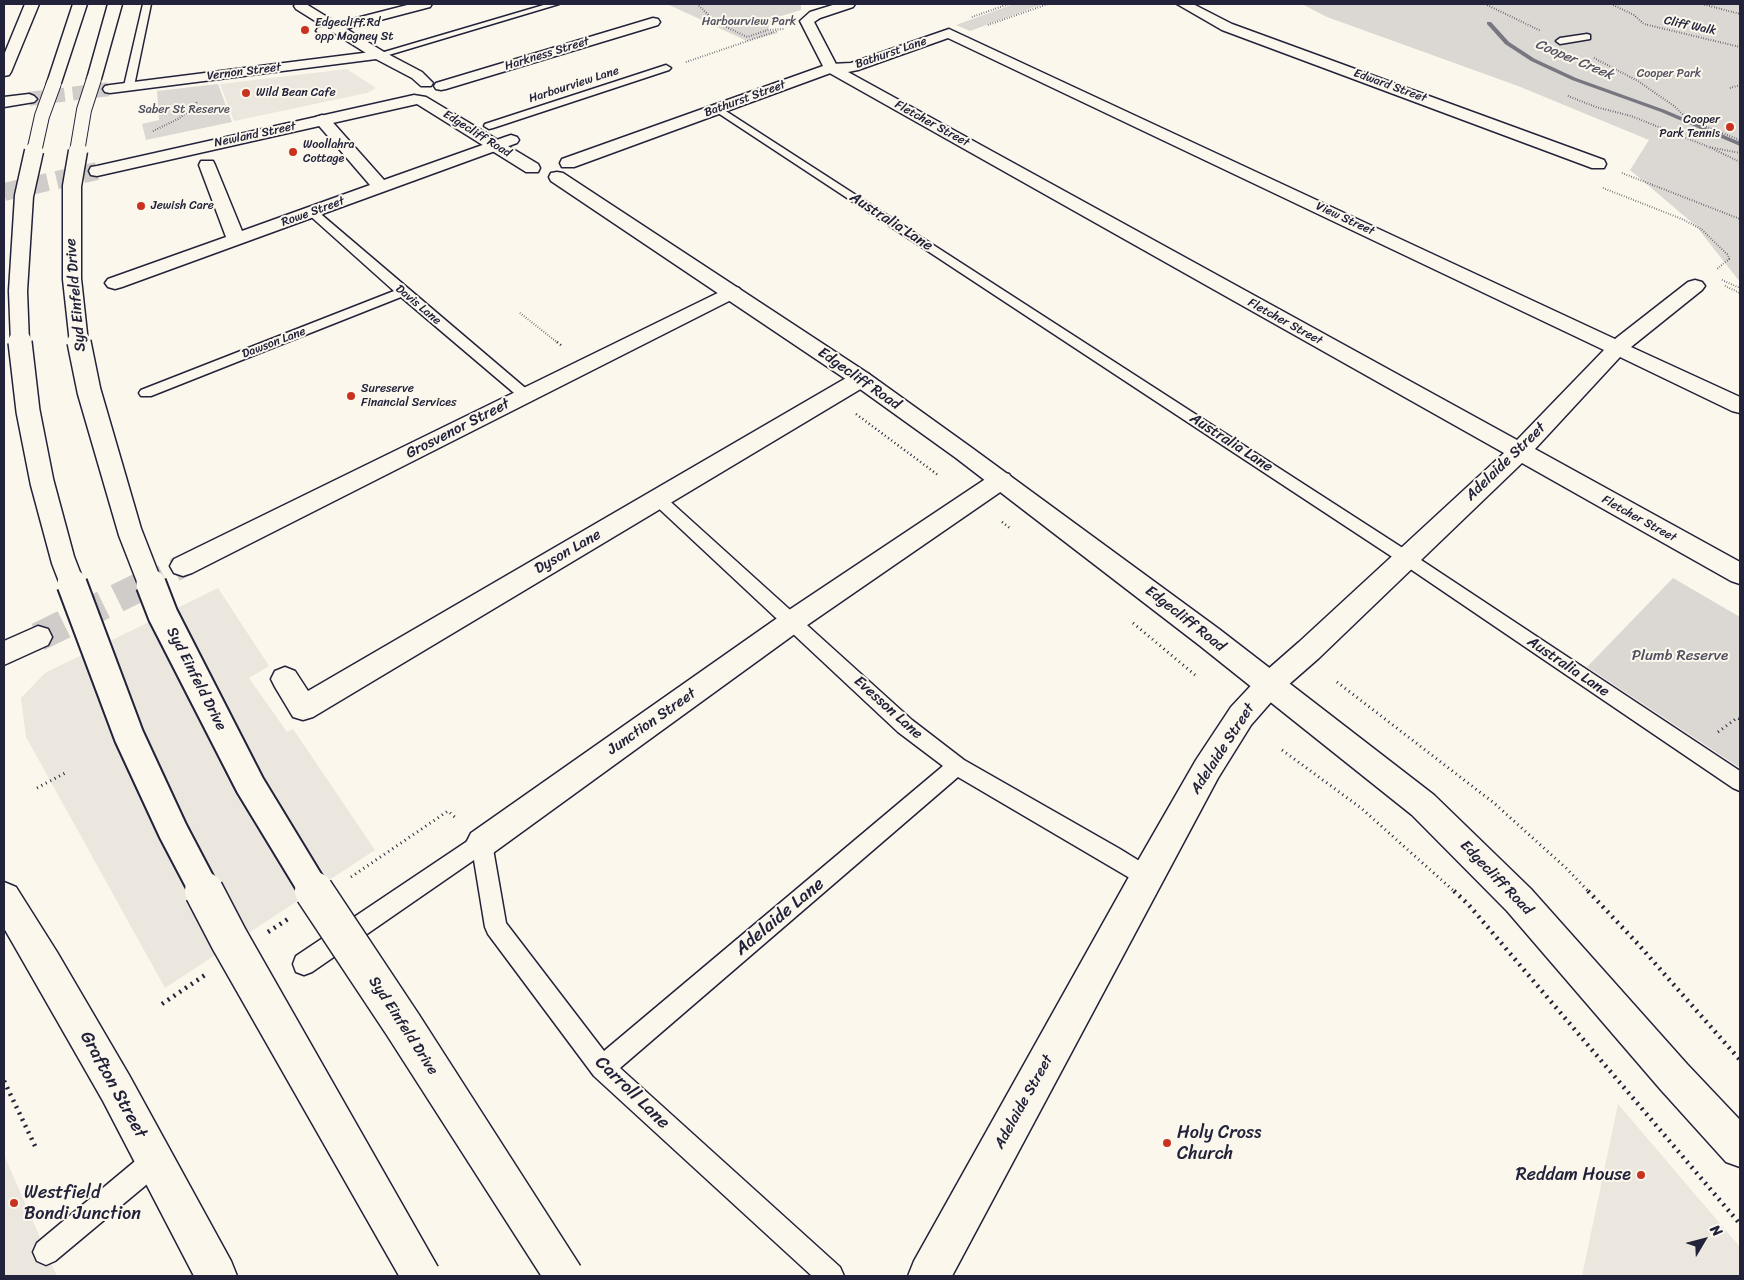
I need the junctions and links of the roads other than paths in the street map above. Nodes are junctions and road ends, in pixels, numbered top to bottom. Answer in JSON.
{"nodes":[{"id":1,"x":32,"y":4,"type":"edge"},
{"id":2,"x":80,"y":4,"type":"edge"},
{"id":3,"x":115,"y":4,"type":"edge"},
{"id":4,"x":147,"y":4,"type":"edge"},
{"id":5,"x":393,"y":4,"type":"edge"},
{"id":6,"x":425,"y":4,"type":"edge"},
{"id":7,"x":555,"y":4,"type":"edge"},
{"id":8,"x":848,"y":4,"type":"edge"},
{"id":9,"x":1184,"y":4,"type":"edge"},
{"id":10,"x":301,"y":5,"type":"edge"},
{"id":11,"x":653,"y":22,"type":"dead end"},
{"id":12,"x":325,"y":27,"type":"junction"},
{"id":13,"x":953,"y":34,"type":"joint"},
{"id":14,"x":1587,"y":37,"type":"dead end"},
{"id":15,"x":1560,"y":41,"type":"dead end"},
{"id":16,"x":379,"y":55,"type":"junction"},
{"id":17,"x":363,"y":57,"type":"junction"},
{"id":18,"x":5,"y":68,"type":"edge"},
{"id":19,"x":666,"y":68,"type":"road end"},
{"id":20,"x":831,"y":68,"type":"junction"},
{"id":21,"x":388,"y":74,"type":"dead end"},
{"id":22,"x":129,"y":86,"type":"junction"},
{"id":23,"x":436,"y":86,"type":"junction"},
{"id":24,"x":110,"y":89,"type":"tunnel mouth"},
{"id":25,"x":412,"y":98,"type":"junction"},
{"id":26,"x":29,"y":99,"type":"tunnel mouth"},
{"id":27,"x":4,"y":102,"type":"edge"},
{"id":28,"x":718,"y":108,"type":"junction"},
{"id":29,"x":322,"y":120,"type":"junction"},
{"id":30,"x":489,"y":126,"type":"junction"},
{"id":31,"x":504,"y":143,"type":"junction"},
{"id":32,"x":1598,"y":164,"type":"road end"},
{"id":33,"x":207,"y":165,"type":"dead end"},
{"id":34,"x":551,"y":166,"type":"junction"},
{"id":35,"x":381,"y":187,"type":"junction"},
{"id":36,"x":312,"y":212,"type":"junction"},
{"id":37,"x":236,"y":240,"type":"junction"},
{"id":38,"x":115,"y":284,"type":"dead end"},
{"id":39,"x":1695,"y":286,"type":"dead end"},
{"id":40,"x":403,"y":292,"type":"junction"},
{"id":41,"x":732,"y":292,"type":"junction"},
{"id":42,"x":1618,"y":348,"type":"junction"},
{"id":43,"x":861,"y":379,"type":"junction"},
{"id":44,"x":146,"y":393,"type":"dead end"},
{"id":45,"x":525,"y":395,"type":"junction"},
{"id":46,"x":1740,"y":406,"type":"edge"},
{"id":47,"x":1519,"y":452,"type":"junction"},
{"id":48,"x":1001,"y":480,"type":"junction"},
{"id":49,"x":658,"y":499,"type":"junction"},
{"id":50,"x":1406,"y":558,"type":"junction"},
{"id":51,"x":183,"y":566,"type":"tunnel mouth"},
{"id":52,"x":1740,"y":574,"type":"edge"},
{"id":53,"x":793,"y":621,"type":"junction"},
{"id":54,"x":38,"y":637,"type":"tunnel mouth"},
{"id":55,"x":4,"y":654,"type":"edge"},
{"id":56,"x":285,"y":679,"type":"dead end"},
{"id":57,"x":1269,"y":685,"type":"junction"},
{"id":58,"x":957,"y":766,"type":"junction"},
{"id":59,"x":1740,"y":782,"type":"edge"},
{"id":60,"x":482,"y":843,"type":"junction"},
{"id":61,"x":1147,"y":877,"type":"junction"},
{"id":62,"x":4,"y":898,"type":"edge"},
{"id":63,"x":304,"y":964,"type":"dead end"},
{"id":64,"x":602,"y":1068,"type":"junction"},
{"id":65,"x":1740,"y":1148,"type":"edge"},
{"id":66,"x":155,"y":1161,"type":"junction"},
{"id":67,"x":46,"y":1252,"type":"dead end"},
{"id":68,"x":216,"y":1276,"type":"edge"},
{"id":69,"x":422,"y":1276,"type":"edge"},
{"id":70,"x":564,"y":1276,"type":"edge"},
{"id":71,"x":831,"y":1276,"type":"edge"},
{"id":72,"x":929,"y":1276,"type":"edge"}],
"edges":[{"from":1,"to":18,"type":"street"},
{"from":2,"to":69,"type":"street","bridge":true},
{"from":3,"to":70,"type":"street","name":"Syd Einfeld Drive","bridge":true},
{"from":4,"to":22,"type":"lane"},
{"from":5,"to":12,"type":"street"},
{"from":6,"to":12,"type":"street"},
{"from":7,"to":16,"type":"lane"},
{"from":8,"to":20,"type":"street"},
{"from":9,"to":32,"type":"street","name":"Edward Street"},
{"from":10,"to":12,"type":"street","name":"Edgecliff Road"},
{"from":11,"to":23,"type":"street","name":"Harkness Street"},
{"from":12,"to":16,"type":"street","name":"Edgecliff Road"},
{"from":12,"to":17,"type":"street","name":"Edgecliff Road"},
{"from":13,"to":20,"type":"street","name":"Bathurst Lane"},
{"from":13,"to":42,"type":"street","name":"View Street"},
{"from":14,"to":15,"type":"lane"},
{"from":16,"to":17,"type":"street","name":"Vernon Street"},
{"from":16,"to":23,"type":"street","name":"Edgecliff Road"},
{"from":17,"to":21,"type":"street","name":"Edgecliff Road"},
{"from":17,"to":22,"type":"street","name":"Vernon Street"},
{"from":19,"to":30,"type":"lane","name":"Harbourview Lane"},
{"from":20,"to":28,"type":"street","name":"Bathurst Street"},
{"from":20,"to":47,"type":"street","name":"Fletcher Street"},
{"from":22,"to":24,"type":"street","name":"Vernon Street"},
{"from":23,"to":25,"type":"street"},
{"from":23,"to":25,"type":"street"},
{"from":23,"to":30,"type":"street","name":"Edgecliff Road"},
{"from":25,"to":29,"type":"street","name":"Newland Street"},
{"from":25,"to":29,"type":"street","name":"Newland Street"},
{"from":25,"to":31,"type":"street","name":"Edgecliff Road"},
{"from":26,"to":27,"type":"street"},
{"from":28,"to":34,"type":"street","name":"Bathurst Street"},
{"from":28,"to":50,"type":"lane","name":"Australia Lane"},
{"from":29,"to":35,"type":"street"},
{"from":30,"to":31,"type":"street","name":"Edgecliff Road"},
{"from":31,"to":34,"type":"street","name":"Edgecliff Road"},
{"from":31,"to":35,"type":"street","name":"Rowe Street"},
{"from":33,"to":37,"type":"street"},
{"from":34,"to":41,"type":"street","name":"Edgecliff Road"},
{"from":35,"to":36,"type":"street","name":"Rowe Street"},
{"from":36,"to":37,"type":"street","name":"Rowe Street"},
{"from":36,"to":40,"type":"lane","name":"Davis Lane"},
{"from":37,"to":38,"type":"street","name":"Rowe Street"},
{"from":39,"to":42,"type":"street","name":"Adelaide Street"},
{"from":40,"to":44,"type":"lane","name":"Dawson Lane"},
{"from":40,"to":45,"type":"lane","name":"Davis Lane"},
{"from":41,"to":43,"type":"street","name":"Edgecliff Road"},
{"from":41,"to":45,"type":"street","name":"Grosvenor Street"},
{"from":42,"to":46,"type":"street","name":"View Street"},
{"from":42,"to":47,"type":"street","name":"Adelaide Street"},
{"from":43,"to":48,"type":"street","name":"Edgecliff Road"},
{"from":43,"to":49,"type":"street","name":"Dyson Lane"},
{"from":45,"to":51,"type":"street","name":"Grosvenor Street"},
{"from":47,"to":50,"type":"street","name":"Adelaide Street"},
{"from":47,"to":52,"type":"street","name":"Fletcher Street"},
{"from":48,"to":53,"type":"street","name":"Junction Street"},
{"from":48,"to":57,"type":"street","name":"Edgecliff Road"},
{"from":49,"to":53,"type":"lane","name":"Evesson Lane"},
{"from":49,"to":56,"type":"street","name":"Dyson Lane"},
{"from":50,"to":57,"type":"street","name":"Adelaide Street"},
{"from":50,"to":59,"type":"lane","name":"Australia Lane"},
{"from":53,"to":58,"type":"lane","name":"Evesson Lane"},
{"from":53,"to":60,"type":"street","name":"Junction Street"},
{"from":54,"to":55,"type":"street"},
{"from":57,"to":61,"type":"street","name":"Adelaide Street"},
{"from":57,"to":65,"type":"street","name":"Edgecliff Road"},
{"from":58,"to":61,"type":"lane","name":"Evesson Lane"},
{"from":58,"to":64,"type":"lane","name":"Adelaide Lane"},
{"from":60,"to":63,"type":"lane","name":"Junction Street"},
{"from":60,"to":64,"type":"lane","name":"Carroll Lane"},
{"from":61,"to":72,"type":"street","name":"Adelaide Street"},
{"from":62,"to":66,"type":"street","name":"Grafton Street"},
{"from":64,"to":71,"type":"lane","name":"Carroll Lane"},
{"from":66,"to":67,"type":"lane"},
{"from":66,"to":68,"type":"street","name":"Grafton Street"}]}
